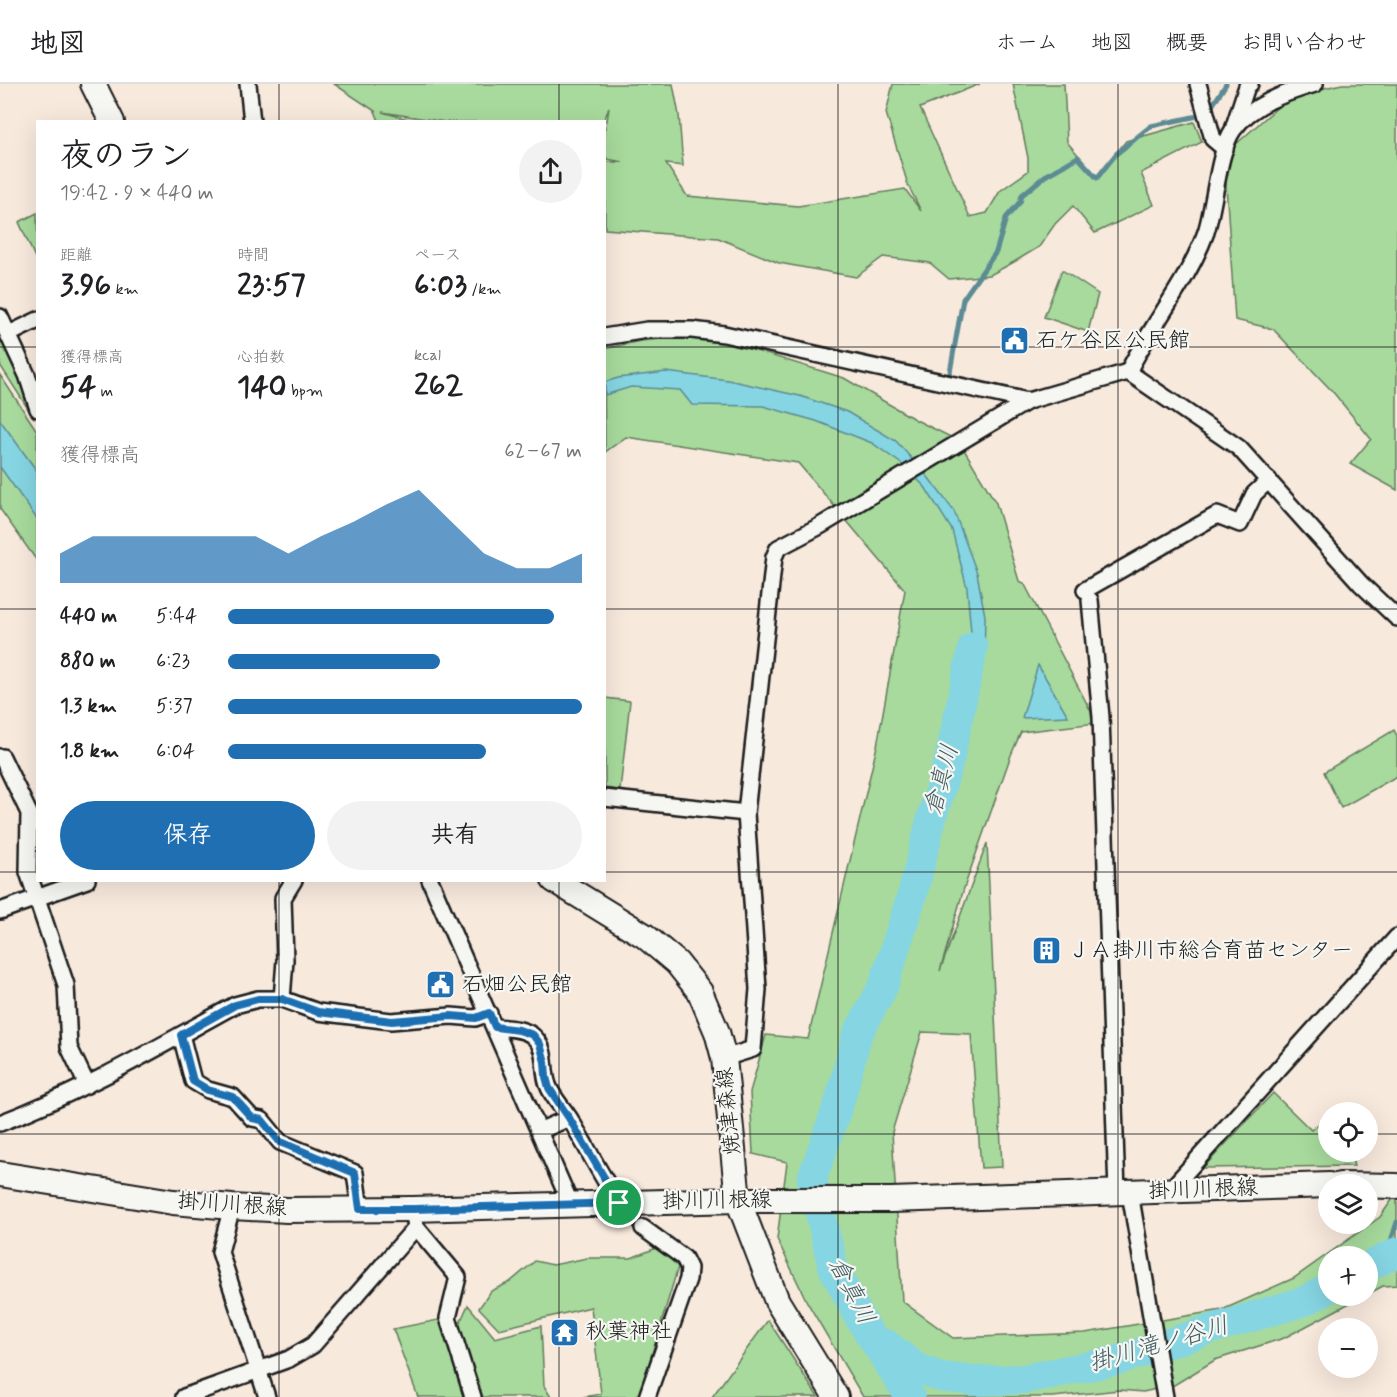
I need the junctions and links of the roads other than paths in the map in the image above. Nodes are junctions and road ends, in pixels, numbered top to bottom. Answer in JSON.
{"nodes":[{"id":1,"x":93,"y":84,"type":"edge"},
{"id":2,"x":248,"y":84,"type":"edge"},
{"id":3,"x":1198,"y":84,"type":"edge"},
{"id":4,"x":1250,"y":84,"type":"edge"},
{"id":5,"x":1315,"y":84,"type":"edge"},
{"id":6,"x":111,"y":120,"type":"edge"},
{"id":7,"x":252,"y":120,"type":"edge"},
{"id":8,"x":1233,"y":131,"type":"junction"},
{"id":9,"x":1225,"y":149,"type":"junction"},
{"id":10,"x":0,"y":317,"type":"edge"},
{"id":11,"x":36,"y":321,"type":"edge"},
{"id":12,"x":9,"y":334,"type":"junction"},
{"id":13,"x":606,"y":336,"type":"edge"},
{"id":14,"x":1128,"y":372,"type":"junction"},
{"id":15,"x":1028,"y":401,"type":"junction"},
{"id":16,"x":36,"y":403,"type":"edge"},
{"id":17,"x":1269,"y":480,"type":"junction"},
{"id":18,"x":1397,"y":618,"type":"edge"},
{"id":19,"x":0,"y":757,"type":"edge"},
{"id":20,"x":606,"y":798,"type":"edge"},
{"id":21,"x":746,"y":813,"type":"junction"},
{"id":22,"x":81,"y":882,"type":"edge"},
{"id":23,"x":293,"y":882,"type":"edge"},
{"id":24,"x":431,"y":882,"type":"edge"},
{"id":25,"x":557,"y":882,"type":"edge"},
{"id":26,"x":36,"y":898,"type":"junction"},
{"id":27,"x":0,"y":910,"type":"edge"},
{"id":28,"x":1397,"y":937,"type":"edge"},
{"id":29,"x":282,"y":999,"type":"junction"},
{"id":30,"x":492,"y":1020,"type":"junction"},
{"id":31,"x":181,"y":1035,"type":"junction"},
{"id":32,"x":724,"y":1058,"type":"junction"},
{"id":33,"x":87,"y":1085,"type":"junction"},
{"id":34,"x":569,"y":1118,"type":"junction"},
{"id":35,"x":0,"y":1123,"type":"edge"},
{"id":36,"x":539,"y":1131,"type":"junction"},
{"id":37,"x":0,"y":1174,"type":"edge"},
{"id":38,"x":1318,"y":1185,"type":"edge"},
{"id":39,"x":1378,"y":1186,"type":"edge"},
{"id":40,"x":1397,"y":1186,"type":"edge"},
{"id":41,"x":1170,"y":1190,"type":"junction"},
{"id":42,"x":1124,"y":1193,"type":"junction"},
{"id":43,"x":738,"y":1200,"type":"junction"},
{"id":44,"x":619,"y":1203,"type":"junction"},
{"id":45,"x":571,"y":1205,"type":"junction"},
{"id":46,"x":232,"y":1207,"type":"junction"},
{"id":47,"x":360,"y":1209,"type":"junction"},
{"id":48,"x":414,"y":1218,"type":"junction"},
{"id":49,"x":644,"y":1228,"type":"dead end"},
{"id":50,"x":258,"y":1371,"type":"junction"},
{"id":51,"x":834,"y":1396,"type":"edge"},
{"id":52,"x":184,"y":1397,"type":"edge"},
{"id":53,"x":267,"y":1397,"type":"edge"},
{"id":54,"x":473,"y":1397,"type":"edge"},
{"id":55,"x":648,"y":1397,"type":"edge"},
{"id":56,"x":1165,"y":1397,"type":"edge"}],
"edges":[{"from":1,"to":6,"type":"main road"},
{"from":2,"to":7,"type":"street"},
{"from":3,"to":9,"type":"street"},
{"from":4,"to":8,"type":"street"},
{"from":5,"to":8,"type":"street"},
{"from":8,"to":9,"type":"street"},
{"from":9,"to":14,"type":"street"},
{"from":10,"to":12,"type":"street"},
{"from":11,"to":12,"type":"street"},
{"from":12,"to":16,"type":"street"},
{"from":13,"to":15,"type":"street"},
{"from":14,"to":15,"type":"street"},
{"from":14,"to":17,"type":"street"},
{"from":15,"to":21,"type":"street"},
{"from":17,"to":18,"type":"street"},
{"from":17,"to":42,"type":"street"},
{"from":19,"to":26,"type":"street"},
{"from":20,"to":21,"type":"street"},
{"from":21,"to":32,"type":"street"},
{"from":22,"to":26,"type":"street"},
{"from":23,"to":29,"type":"street"},
{"from":24,"to":30,"type":"street"},
{"from":25,"to":32,"type":"main road","name":"焼津森線"},
{"from":26,"to":27,"type":"street"},
{"from":26,"to":33,"type":"street"},
{"from":28,"to":41,"type":"street"},
{"from":29,"to":30,"type":"street"},
{"from":29,"to":31,"type":"street"},
{"from":30,"to":34,"type":"street"},
{"from":30,"to":36,"type":"street"},
{"from":31,"to":33,"type":"street"},
{"from":31,"to":47,"type":"street"},
{"from":32,"to":43,"type":"main road","name":"焼津森線"},
{"from":33,"to":35,"type":"street"},
{"from":34,"to":36,"type":"street"},
{"from":34,"to":44,"type":"street"},
{"from":36,"to":45,"type":"street"},
{"from":37,"to":46,"type":"main road","name":"掛川川根線"},
{"from":38,"to":41,"type":"main road","name":"掛川川根線"},
{"from":39,"to":40,"type":"main road"},
{"from":41,"to":42,"type":"main road","name":"掛川川根線"},
{"from":42,"to":43,"type":"main road","name":"掛川川根線"},
{"from":42,"to":56,"type":"street"},
{"from":43,"to":44,"type":"main road","name":"掛川川根線"},
{"from":43,"to":51,"type":"main road","name":"焼津森線"},
{"from":44,"to":45,"type":"main road","name":"掛川川根線"},
{"from":45,"to":48,"type":"main road","name":"掛川川根線"},
{"from":46,"to":47,"type":"main road","name":"掛川川根線"},
{"from":46,"to":50,"type":"street"},
{"from":47,"to":48,"type":"main road","name":"掛川川根線"},
{"from":48,"to":50,"type":"street"},
{"from":48,"to":54,"type":"street"},
{"from":49,"to":55,"type":"street"},
{"from":50,"to":52,"type":"street"},
{"from":50,"to":53,"type":"street"}]}
